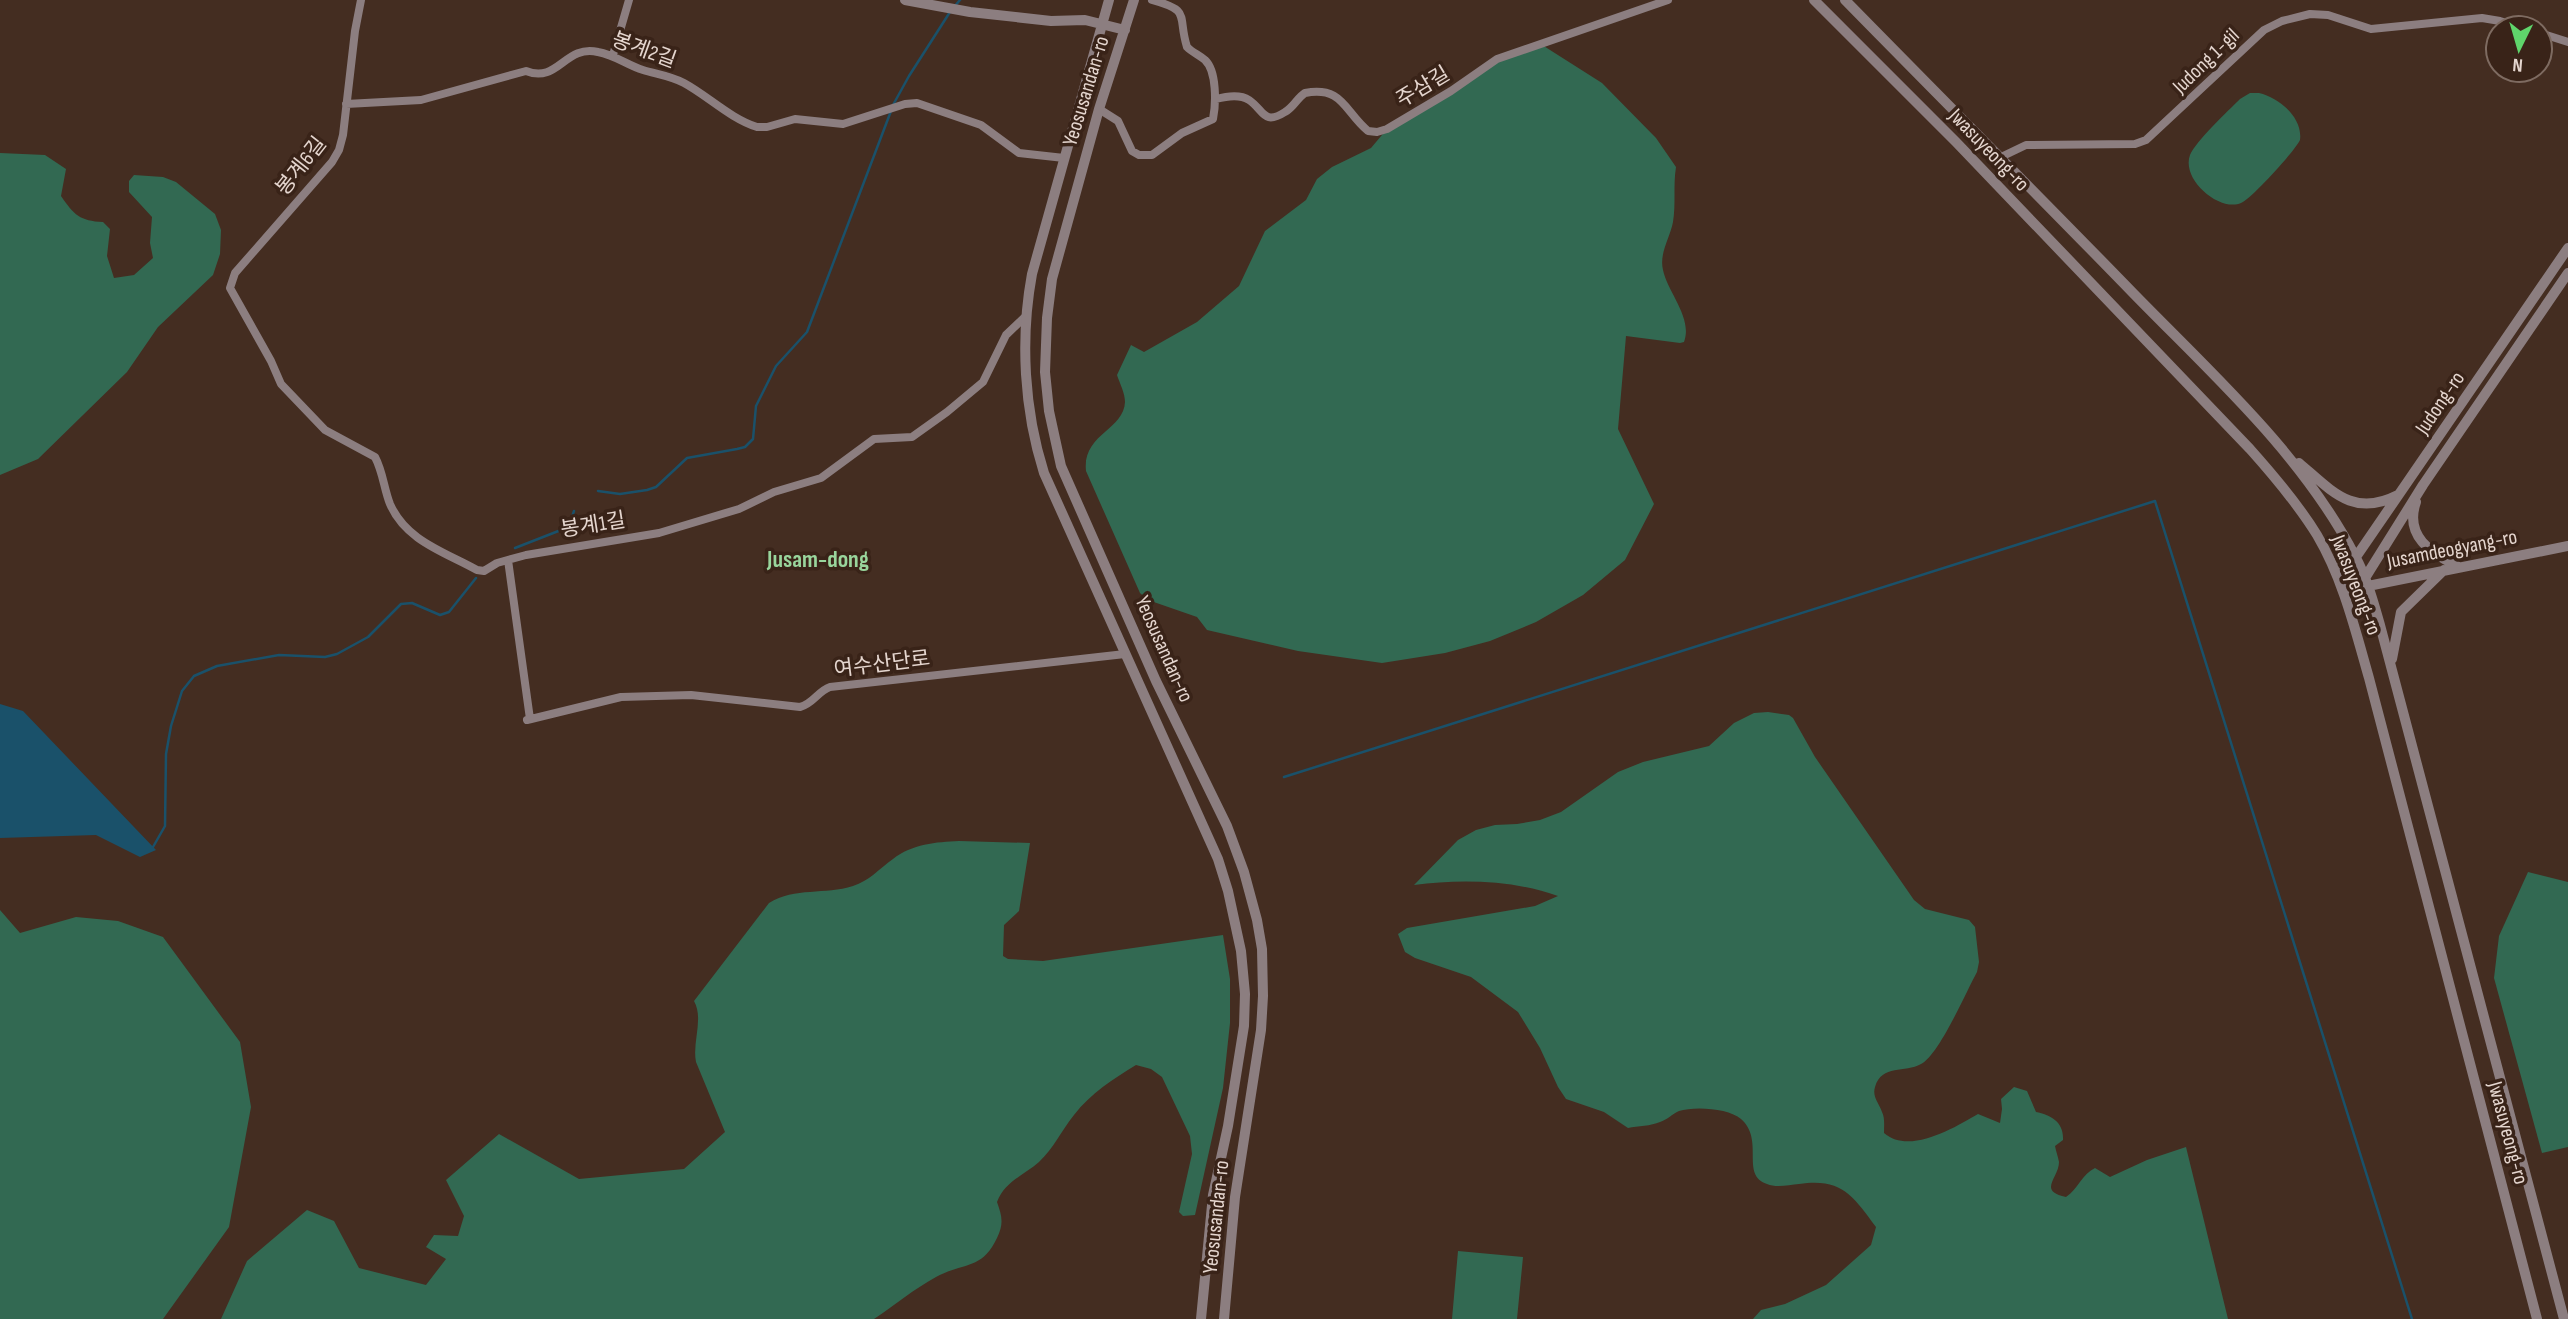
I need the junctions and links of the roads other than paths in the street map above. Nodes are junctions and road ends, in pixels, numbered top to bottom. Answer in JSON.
{"nodes":[{"id":1,"x":362,"y":0,"type":"edge"},
{"id":2,"x":629,"y":0,"type":"edge"},
{"id":3,"x":905,"y":0,"type":"edge"},
{"id":4,"x":1108,"y":0,"type":"edge"},
{"id":5,"x":1134,"y":0,"type":"edge"},
{"id":6,"x":1152,"y":0,"type":"edge"},
{"id":7,"x":1668,"y":0,"type":"edge"},
{"id":8,"x":1814,"y":0,"type":"edge"},
{"id":9,"x":1844,"y":0,"type":"edge"},
{"id":10,"x":2484,"y":19,"type":"edge"},
{"id":11,"x":1101,"y":23,"type":"junction"},
{"id":12,"x":1125,"y":30,"type":"junction"},
{"id":13,"x":613,"y":55,"type":"junction"},
{"id":14,"x":1216,"y":99,"type":"junction"},
{"id":15,"x":346,"y":104,"type":"junction"},
{"id":16,"x":1099,"y":109,"type":"junction"},
{"id":17,"x":2001,"y":157,"type":"junction"},
{"id":18,"x":1064,"y":158,"type":"junction"},
{"id":19,"x":2568,"y":248,"type":"edge"},
{"id":20,"x":2568,"y":273,"type":"edge"},
{"id":21,"x":232,"y":292,"type":"joint"},
{"id":22,"x":1026,"y":316,"type":"junction"},
{"id":23,"x":1046,"y":318,"type":"junction"},
{"id":24,"x":2283,"y":450,"type":"junction"},
{"id":25,"x":2423,"y":485,"type":"junction"},
{"id":26,"x":2402,"y":493,"type":"junction"},
{"id":27,"x":2568,"y":546,"type":"edge"},
{"id":28,"x":2356,"y":557,"type":"junction"},
{"id":29,"x":508,"y":561,"type":"junction"},
{"id":30,"x":2458,"y":566,"type":"junction"},
{"id":31,"x":2444,"y":569,"type":"junction"},
{"id":32,"x":2335,"y":571,"type":"junction"},
{"id":33,"x":2367,"y":582,"type":"junction"},
{"id":34,"x":2343,"y":592,"type":"junction"},
{"id":35,"x":1125,"y":654,"type":"junction"},
{"id":36,"x":2391,"y":668,"type":"junction"},
{"id":37,"x":1200,"y":1319,"type":"edge"},
{"id":38,"x":1224,"y":1319,"type":"edge"},
{"id":39,"x":2537,"y":1319,"type":"edge"},
{"id":40,"x":2564,"y":1319,"type":"edge"}],
"edges":[{"from":1,"to":15,"type":"street","name":"봉계6길"},
{"from":2,"to":13,"type":"street"},
{"from":3,"to":11,"type":"street"},
{"from":4,"to":11,"type":"street","name":"Yeosusandan-ro"},
{"from":5,"to":12,"type":"street","name":"Yeosusandan-ro"},
{"from":6,"to":14,"type":"street"},
{"from":7,"to":14,"type":"street","name":"주삼길"},
{"from":8,"to":32,"type":"street","name":"Jwasuyeong-ro"},
{"from":9,"to":17,"type":"street","name":"Jwasuyeong-ro"},
{"from":10,"to":17,"type":"street","name":"Judong 1-gil"},
{"from":11,"to":12,"type":"street"},
{"from":11,"to":18,"type":"street","name":"Yeosusandan-ro"},
{"from":12,"to":16,"type":"street","name":"Yeosusandan-ro"},
{"from":13,"to":15,"type":"street","name":"봉계2길"},
{"from":13,"to":18,"type":"street","name":"봉계2길"},
{"from":14,"to":16,"type":"street"},
{"from":15,"to":21,"type":"street","name":"봉계6길"},
{"from":16,"to":23,"type":"street","name":"Yeosusandan-ro"},
{"from":17,"to":24,"type":"street","name":"Jwasuyeong-ro"},
{"from":18,"to":22,"type":"street","name":"Yeosusandan-ro"},
{"from":19,"to":26,"type":"street","name":"Judong-ro"},
{"from":20,"to":25,"type":"street","name":"Judong-ro"},
{"from":21,"to":29,"type":"street","name":"봉계1길"},
{"from":22,"to":23,"type":"street"},
{"from":22,"to":29,"type":"street","name":"봉계1길"},
{"from":22,"to":35,"type":"street","name":"Yeosusandan-ro"},
{"from":23,"to":38,"type":"street","name":"Yeosusandan-ro"},
{"from":24,"to":26,"type":"street"},
{"from":24,"to":28,"type":"street","name":"Jwasuyeong-ro"},
{"from":25,"to":30,"type":"street"},
{"from":25,"to":33,"type":"street","name":"Judong-ro"},
{"from":26,"to":28,"type":"street","name":"Judong-ro"},
{"from":27,"to":30,"type":"street","name":"Jusamdeogyang-ro"},
{"from":28,"to":32,"type":"street","name":"Judong-ro"},
{"from":28,"to":33,"type":"street","name":"Jwasuyeong-ro"},
{"from":29,"to":35,"type":"street","name":"여수산단로"},
{"from":30,"to":31,"type":"street","name":"Jusamdeogyang-ro"},
{"from":31,"to":33,"type":"street","name":"Jusamdeogyang-ro"},
{"from":31,"to":36,"type":"street"},
{"from":32,"to":34,"type":"street","name":"Jwasuyeong-ro"},
{"from":33,"to":34,"type":"street","name":"Judong-ro"},
{"from":33,"to":36,"type":"street","name":"Jwasuyeong-ro"},
{"from":34,"to":39,"type":"street","name":"Jwasuyeong-ro"},
{"from":35,"to":37,"type":"street","name":"Yeosusandan-ro"},
{"from":36,"to":40,"type":"street","name":"Jwasuyeong-ro"}]}
